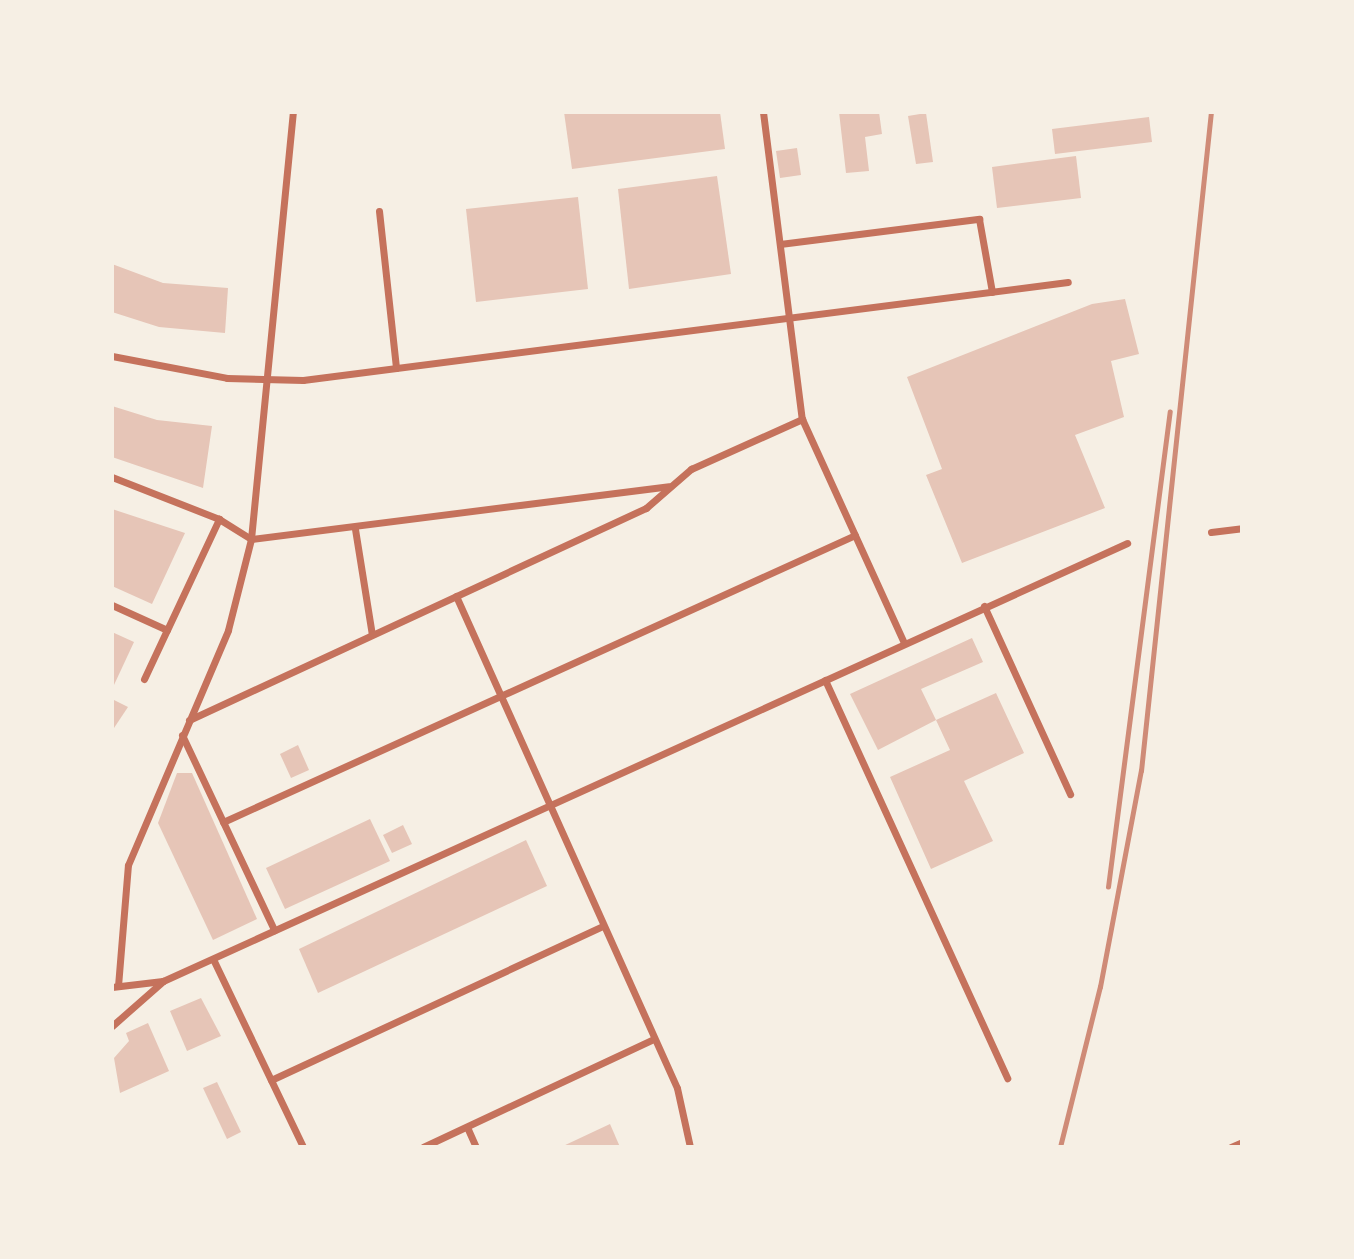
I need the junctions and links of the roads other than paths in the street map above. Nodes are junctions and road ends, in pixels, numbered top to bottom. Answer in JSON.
{"nodes":[{"id":1,"x":293,"y":112,"type":"edge"},
{"id":2,"x":763,"y":112,"type":"edge"},
{"id":3,"x":379,"y":211,"type":"dead end"},
{"id":4,"x":780,"y":244,"type":"junction"},
{"id":5,"x":1068,"y":282,"type":"dead end"},
{"id":6,"x":992,"y":292,"type":"junction"},
{"id":7,"x":789,"y":318,"type":"junction"},
{"id":8,"x":112,"y":356,"type":"edge"},
{"id":9,"x":396,"y":368,"type":"junction"},
{"id":10,"x":270,"y":378,"type":"junction"},
{"id":11,"x":802,"y":419,"type":"junction"},
{"id":12,"x":112,"y":477,"type":"edge"},
{"id":13,"x":673,"y":485,"type":"junction"},
{"id":14,"x":219,"y":519,"type":"junction"},
{"id":15,"x":1242,"y":528,"type":"edge"},
{"id":16,"x":355,"y":529,"type":"junction"},
{"id":17,"x":1211,"y":532,"type":"dead end"},
{"id":18,"x":855,"y":535,"type":"junction"},
{"id":19,"x":251,"y":539,"type":"junction"},
{"id":20,"x":1128,"y":543,"type":"dead end"},
{"id":21,"x":456,"y":596,"type":"junction"},
{"id":22,"x":112,"y":605,"type":"edge"},
{"id":23,"x":985,"y":606,"type":"junction"},
{"id":24,"x":167,"y":630,"type":"junction"},
{"id":25,"x":372,"y":635,"type":"junction"},
{"id":26,"x":904,"y":643,"type":"junction"},
{"id":27,"x":144,"y":679,"type":"dead end"},
{"id":28,"x":825,"y":680,"type":"junction"},
{"id":29,"x":503,"y":697,"type":"junction"},
{"id":30,"x":188,"y":720,"type":"junction"},
{"id":31,"x":182,"y":735,"type":"junction"},
{"id":32,"x":1070,"y":794,"type":"dead end"},
{"id":33,"x":547,"y":805,"type":"junction"},
{"id":34,"x":223,"y":822,"type":"junction"},
{"id":35,"x":603,"y":926,"type":"junction"},
{"id":36,"x":274,"y":930,"type":"junction"},
{"id":37,"x":213,"y":959,"type":"junction"},
{"id":38,"x":163,"y":981,"type":"junction"},
{"id":39,"x":115,"y":987,"type":"edge"},
{"id":40,"x":112,"y":1026,"type":"edge"},
{"id":41,"x":654,"y":1040,"type":"junction"},
{"id":42,"x":1007,"y":1078,"type":"dead end"},
{"id":43,"x":271,"y":1080,"type":"junction"},
{"id":44,"x":467,"y":1127,"type":"junction"},
{"id":45,"x":1242,"y":1142,"type":"edge"},
{"id":46,"x":303,"y":1147,"type":"edge"},
{"id":47,"x":423,"y":1147,"type":"edge"},
{"id":48,"x":476,"y":1147,"type":"edge"},
{"id":49,"x":690,"y":1147,"type":"edge"},
{"id":50,"x":1231,"y":1147,"type":"edge"}],
"edges":[{"from":1,"to":10,"type":"street"},
{"from":2,"to":4,"type":"street"},
{"from":3,"to":9,"type":"street"},
{"from":4,"to":6,"type":"street"},
{"from":4,"to":7,"type":"street"},
{"from":5,"to":6,"type":"street"},
{"from":6,"to":7,"type":"street"},
{"from":7,"to":9,"type":"street"},
{"from":7,"to":11,"type":"street"},
{"from":8,"to":10,"type":"street"},
{"from":9,"to":10,"type":"street"},
{"from":10,"to":19,"type":"street"},
{"from":11,"to":13,"type":"street"},
{"from":11,"to":18,"type":"street"},
{"from":12,"to":14,"type":"street"},
{"from":13,"to":16,"type":"street"},
{"from":13,"to":21,"type":"street"},
{"from":14,"to":19,"type":"street"},
{"from":14,"to":24,"type":"street"},
{"from":15,"to":17,"type":"street"},
{"from":16,"to":19,"type":"street"},
{"from":16,"to":25,"type":"street"},
{"from":18,"to":26,"type":"street"},
{"from":18,"to":29,"type":"street"},
{"from":19,"to":30,"type":"street"},
{"from":20,"to":23,"type":"street"},
{"from":21,"to":25,"type":"street"},
{"from":21,"to":29,"type":"street"},
{"from":22,"to":24,"type":"street"},
{"from":23,"to":26,"type":"street"},
{"from":23,"to":32,"type":"street"},
{"from":24,"to":27,"type":"street"},
{"from":25,"to":30,"type":"street"},
{"from":26,"to":28,"type":"street"},
{"from":28,"to":33,"type":"street"},
{"from":28,"to":42,"type":"street"},
{"from":29,"to":33,"type":"street"},
{"from":29,"to":34,"type":"street"},
{"from":30,"to":31,"type":"street"},
{"from":31,"to":34,"type":"street"},
{"from":31,"to":39,"type":"street"},
{"from":33,"to":35,"type":"street"},
{"from":33,"to":36,"type":"street"},
{"from":34,"to":36,"type":"street"},
{"from":35,"to":41,"type":"street"},
{"from":35,"to":43,"type":"street"},
{"from":36,"to":37,"type":"street"},
{"from":37,"to":38,"type":"street"},
{"from":37,"to":43,"type":"street"},
{"from":38,"to":39,"type":"street"},
{"from":38,"to":40,"type":"street"},
{"from":41,"to":44,"type":"street"},
{"from":41,"to":49,"type":"street"},
{"from":43,"to":46,"type":"street"},
{"from":44,"to":47,"type":"street"},
{"from":44,"to":48,"type":"street"},
{"from":45,"to":50,"type":"street"}]}
